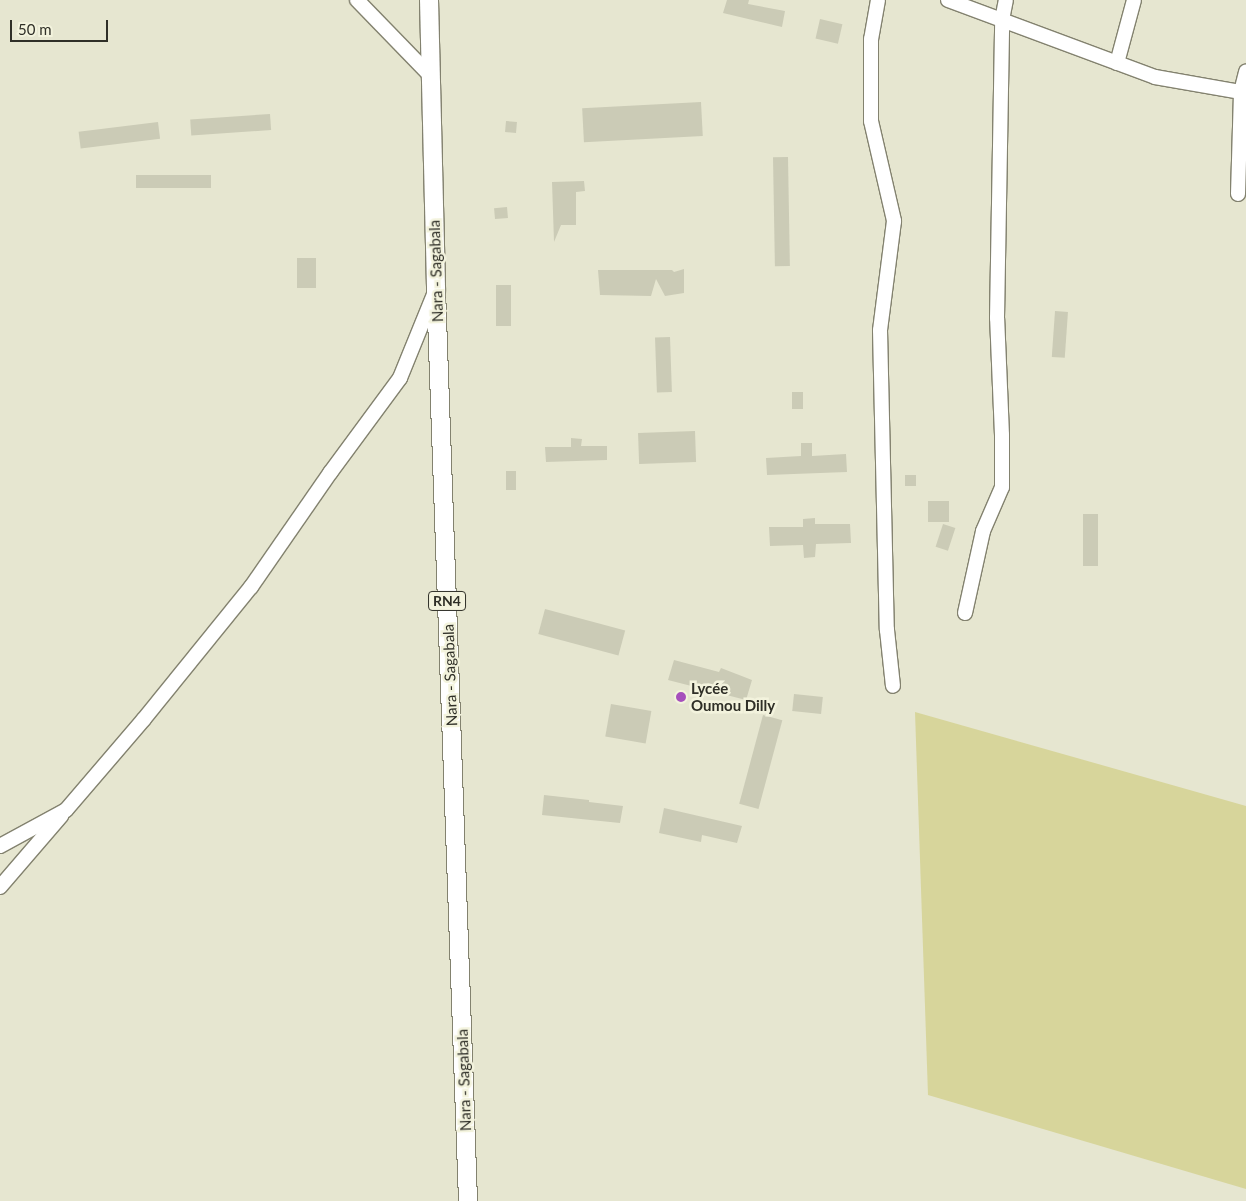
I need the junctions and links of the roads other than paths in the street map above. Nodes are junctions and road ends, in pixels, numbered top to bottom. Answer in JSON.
{"nodes":[{"id":1,"x":356,"y":0,"type":"edge"},
{"id":2,"x":429,"y":0,"type":"edge"},
{"id":3,"x":878,"y":0,"type":"edge"},
{"id":4,"x":948,"y":0,"type":"edge"},
{"id":5,"x":1006,"y":0,"type":"edge"},
{"id":6,"x":1134,"y":0,"type":"edge"},
{"id":7,"x":1002,"y":20,"type":"junction"},
{"id":8,"x":1117,"y":63,"type":"junction"},
{"id":9,"x":1246,"y":72,"type":"edge"},
{"id":10,"x":431,"y":76,"type":"junction"},
{"id":11,"x":1244,"y":92,"type":"edge"},
{"id":12,"x":1238,"y":194,"type":"dead end"},
{"id":13,"x":436,"y":289,"type":"junction"},
{"id":14,"x":965,"y":613,"type":"dead end"},
{"id":15,"x":893,"y":686,"type":"dead end"},
{"id":16,"x":66,"y":810,"type":"junction"},
{"id":17,"x":0,"y":846,"type":"edge"},
{"id":18,"x":0,"y":886,"type":"edge"},
{"id":19,"x":468,"y":1201,"type":"edge"}],
"edges":[{"from":1,"to":10,"type":"street"},
{"from":2,"to":10,"type":"main road","name":"Nara - Sagabala","number":"RN4"},
{"from":3,"to":15,"type":"street"},
{"from":4,"to":7,"type":"street"},
{"from":5,"to":7,"type":"street"},
{"from":6,"to":8,"type":"street"},
{"from":7,"to":8,"type":"street"},
{"from":7,"to":14,"type":"street"},
{"from":8,"to":11,"type":"street"},
{"from":9,"to":11,"type":"street"},
{"from":10,"to":13,"type":"main road","name":"Nara - Sagabala","number":"RN4"},
{"from":11,"to":12,"type":"street"},
{"from":13,"to":16,"type":"street"},
{"from":13,"to":19,"type":"main road","name":"Nara - Sagabala","number":"RN4"},
{"from":16,"to":17,"type":"street"},
{"from":16,"to":18,"type":"street"}]}
